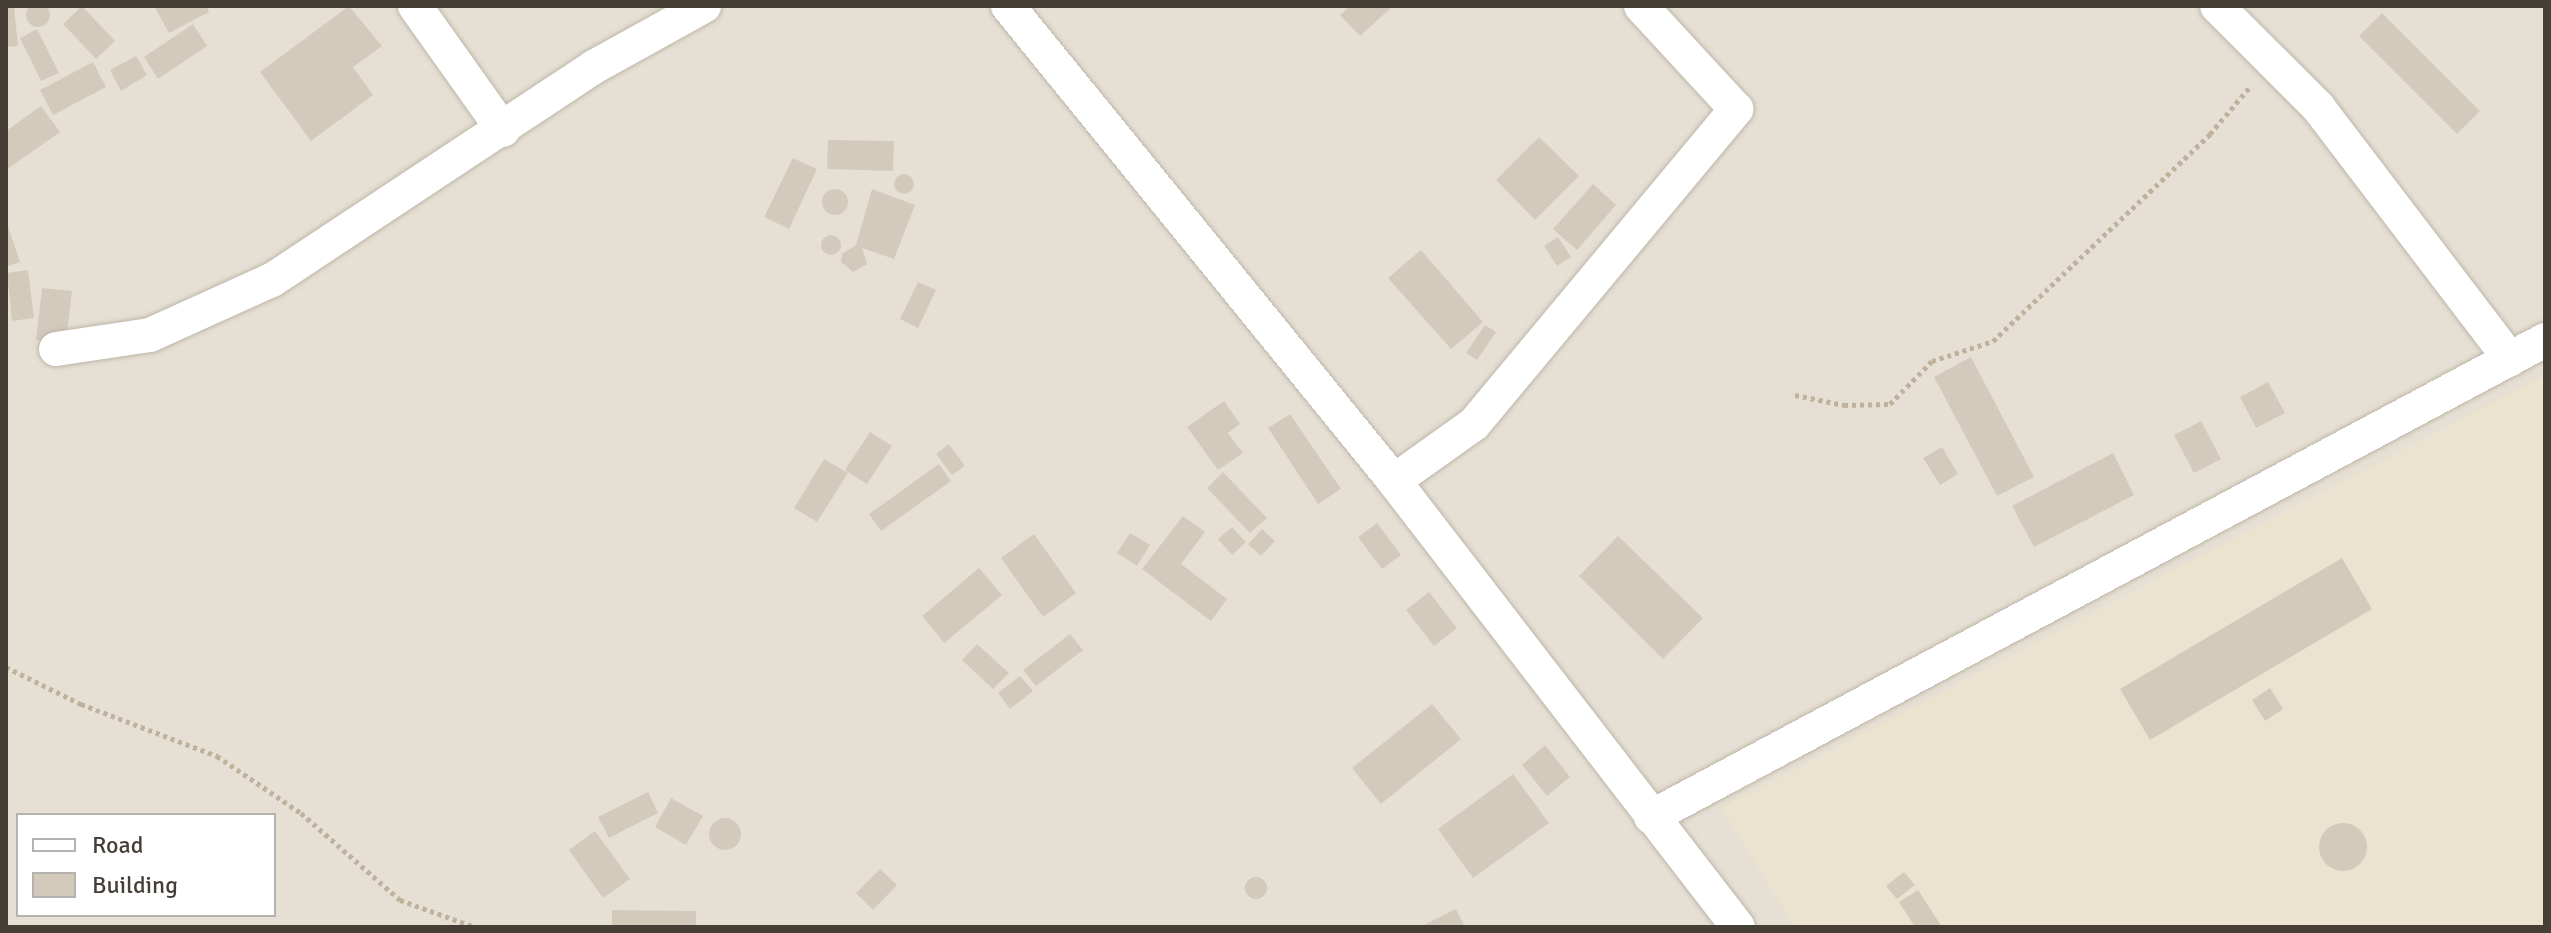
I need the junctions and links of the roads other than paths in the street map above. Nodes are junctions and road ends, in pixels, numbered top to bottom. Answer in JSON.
{"nodes":[{"id":1,"x":415,"y":6,"type":"edge"},
{"id":2,"x":704,"y":6,"type":"edge"},
{"id":3,"x":1008,"y":6,"type":"edge"},
{"id":4,"x":1641,"y":6,"type":"edge"},
{"id":5,"x":2217,"y":6,"type":"edge"},
{"id":6,"x":503,"y":130,"type":"junction"},
{"id":7,"x":2545,"y":340,"type":"edge"},
{"id":8,"x":56,"y":349,"type":"dead end"},
{"id":9,"x":2510,"y":359,"type":"junction"},
{"id":10,"x":1394,"y":481,"type":"junction"},
{"id":11,"x":1651,"y":817,"type":"junction"},
{"id":12,"x":1738,"y":927,"type":"edge"}],
"edges":[{"from":1,"to":6,"type":"street"},
{"from":2,"to":6,"type":"street"},
{"from":3,"to":10,"type":"street"},
{"from":4,"to":10,"type":"street"},
{"from":5,"to":9,"type":"street"},
{"from":6,"to":8,"type":"street"},
{"from":7,"to":9,"type":"street"},
{"from":9,"to":11,"type":"street"},
{"from":10,"to":11,"type":"street"},
{"from":11,"to":12,"type":"street"}]}
